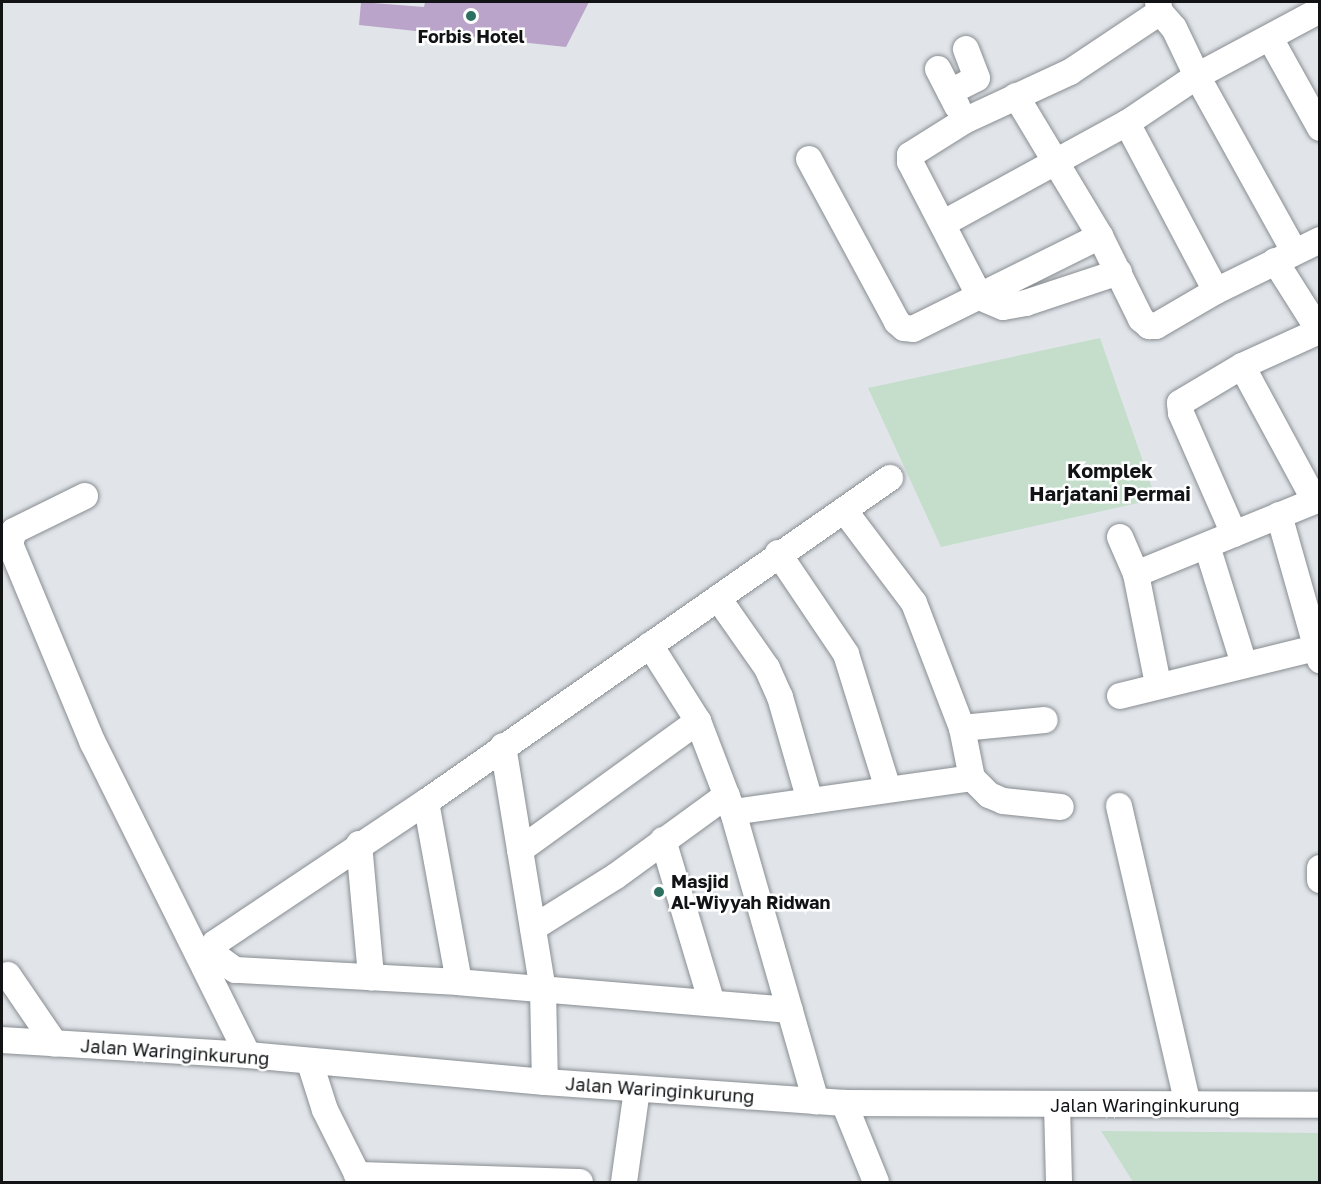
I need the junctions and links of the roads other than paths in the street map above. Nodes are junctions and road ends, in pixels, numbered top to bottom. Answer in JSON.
{"nodes":[{"id":1,"x":1159,"y":7,"type":"edge"},
{"id":2,"x":1320,"y":10,"type":"edge"},
{"id":3,"x":1270,"y":38,"type":"junction"},
{"id":4,"x":966,"y":50,"type":"dead end"},
{"id":5,"x":938,"y":69,"type":"dead end"},
{"id":6,"x":1197,"y":76,"type":"junction"},
{"id":7,"x":950,"y":92,"type":"junction"},
{"id":8,"x":1016,"y":96,"type":"junction"},
{"id":9,"x":964,"y":121,"type":"junction"},
{"id":10,"x":1127,"y":123,"type":"junction"},
{"id":11,"x":1320,"y":128,"type":"edge"},
{"id":12,"x":809,"y":159,"type":"dead end"},
{"id":13,"x":1054,"y":163,"type":"junction"},
{"id":14,"x":944,"y":223,"type":"junction"},
{"id":15,"x":1100,"y":236,"type":"junction"},
{"id":16,"x":1320,"y":240,"type":"edge"},
{"id":17,"x":1284,"y":256,"type":"junction"},
{"id":18,"x":1119,"y":272,"type":"junction"},
{"id":19,"x":1216,"y":291,"type":"junction"},
{"id":20,"x":980,"y":297,"type":"junction"},
{"id":21,"x":1319,"y":332,"type":"edge"},
{"id":22,"x":1242,"y":366,"type":"junction"},
{"id":23,"x":890,"y":478,"type":"dead end"},
{"id":24,"x":85,"y":496,"type":"dead end"},
{"id":25,"x":1317,"y":500,"type":"edge"},
{"id":26,"x":844,"y":510,"type":"junction"},
{"id":27,"x":1280,"y":515,"type":"junction"},
{"id":28,"x":1234,"y":534,"type":"junction"},
{"id":29,"x":1120,"y":537,"type":"dead end"},
{"id":30,"x":1207,"y":546,"type":"junction"},
{"id":31,"x":778,"y":553,"type":"junction"},
{"id":32,"x":9,"y":567,"type":"edge"},
{"id":33,"x":1136,"y":574,"type":"junction"},
{"id":34,"x":718,"y":598,"type":"junction"},
{"id":35,"x":650,"y":645,"type":"junction"},
{"id":36,"x":1319,"y":652,"type":"edge"},
{"id":37,"x":1244,"y":664,"type":"junction"},
{"id":38,"x":1158,"y":684,"type":"junction"},
{"id":39,"x":1120,"y":696,"type":"dead end"},
{"id":40,"x":1045,"y":720,"type":"dead end"},
{"id":41,"x":698,"y":721,"type":"junction"},
{"id":42,"x":962,"y":728,"type":"junction"},
{"id":43,"x":503,"y":747,"type":"junction"},
{"id":44,"x":972,"y":778,"type":"junction"},
{"id":45,"x":888,"y":789,"type":"junction"},
{"id":46,"x":810,"y":801,"type":"junction"},
{"id":47,"x":426,"y":802,"type":"junction"},
{"id":48,"x":730,"y":804,"type":"junction"},
{"id":49,"x":1119,"y":806,"type":"dead end"},
{"id":50,"x":1061,"y":807,"type":"dead end"},
{"id":51,"x":663,"y":840,"type":"junction"},
{"id":52,"x":359,"y":844,"type":"junction"},
{"id":53,"x":520,"y":849,"type":"junction"},
{"id":54,"x":1320,"y":868,"type":"edge"},
{"id":55,"x":1320,"y":880,"type":"edge"},
{"id":56,"x":533,"y":928,"type":"junction"},
{"id":57,"x":8,"y":975,"type":"dead end"},
{"id":58,"x":371,"y":977,"type":"junction"},
{"id":59,"x":459,"y":982,"type":"junction"},
{"id":60,"x":543,"y":989,"type":"junction"},
{"id":61,"x":712,"y":1003,"type":"junction"},
{"id":62,"x":790,"y":1010,"type":"junction"},
{"id":63,"x":2,"y":1040,"type":"edge"},
{"id":64,"x":55,"y":1044,"type":"junction"},
{"id":65,"x":248,"y":1055,"type":"junction"},
{"id":66,"x":310,"y":1063,"type":"junction"},
{"id":67,"x":545,"y":1082,"type":"junction"},
{"id":68,"x":637,"y":1089,"type":"junction"},
{"id":69,"x":816,"y":1101,"type":"junction"},
{"id":70,"x":844,"y":1103,"type":"junction"},
{"id":71,"x":1188,"y":1104,"type":"junction"},
{"id":72,"x":1057,"y":1105,"type":"junction"},
{"id":73,"x":1320,"y":1105,"type":"edge"},
{"id":74,"x":359,"y":1178,"type":"edge"},
{"id":75,"x":481,"y":1182,"type":"edge"},
{"id":76,"x":551,"y":1182,"type":"edge"},
{"id":77,"x":580,"y":1182,"type":"edge"},
{"id":78,"x":624,"y":1182,"type":"edge"},
{"id":79,"x":876,"y":1182,"type":"edge"},
{"id":80,"x":1059,"y":1182,"type":"edge"}],
"edges":[{"from":1,"to":6,"type":"street"},
{"from":1,"to":8,"type":"street"},
{"from":2,"to":3,"type":"street"},
{"from":3,"to":6,"type":"street"},
{"from":3,"to":11,"type":"street"},
{"from":4,"to":7,"type":"street"},
{"from":5,"to":7,"type":"street"},
{"from":6,"to":10,"type":"street"},
{"from":6,"to":17,"type":"street"},
{"from":7,"to":9,"type":"street"},
{"from":8,"to":9,"type":"street"},
{"from":8,"to":13,"type":"street"},
{"from":9,"to":14,"type":"street"},
{"from":10,"to":13,"type":"street"},
{"from":10,"to":19,"type":"street"},
{"from":12,"to":20,"type":"street"},
{"from":13,"to":14,"type":"street"},
{"from":13,"to":15,"type":"street"},
{"from":14,"to":20,"type":"street"},
{"from":15,"to":18,"type":"street"},
{"from":15,"to":20,"type":"street"},
{"from":16,"to":17,"type":"street"},
{"from":17,"to":19,"type":"street"},
{"from":17,"to":21,"type":"street"},
{"from":18,"to":19,"type":"street"},
{"from":18,"to":20,"type":"street"},
{"from":21,"to":22,"type":"street"},
{"from":22,"to":25,"type":"street"},
{"from":22,"to":28,"type":"street"},
{"from":23,"to":26,"type":"street"},
{"from":24,"to":32,"type":"street"},
{"from":25,"to":27,"type":"street"},
{"from":26,"to":31,"type":"street"},
{"from":26,"to":42,"type":"street"},
{"from":27,"to":28,"type":"street"},
{"from":27,"to":36,"type":"street"},
{"from":28,"to":30,"type":"street"},
{"from":29,"to":33,"type":"street"},
{"from":30,"to":33,"type":"street"},
{"from":30,"to":37,"type":"street"},
{"from":31,"to":34,"type":"street"},
{"from":31,"to":45,"type":"street"},
{"from":32,"to":65,"type":"street"},
{"from":33,"to":38,"type":"street"},
{"from":34,"to":35,"type":"street"},
{"from":34,"to":46,"type":"street"},
{"from":35,"to":41,"type":"street"},
{"from":35,"to":43,"type":"street"},
{"from":36,"to":37,"type":"street"},
{"from":37,"to":38,"type":"street"},
{"from":38,"to":39,"type":"street"},
{"from":40,"to":42,"type":"street"},
{"from":41,"to":48,"type":"street"},
{"from":41,"to":53,"type":"street"},
{"from":42,"to":44,"type":"street"},
{"from":43,"to":47,"type":"street"},
{"from":43,"to":53,"type":"street"},
{"from":44,"to":45,"type":"street"},
{"from":44,"to":50,"type":"street"},
{"from":45,"to":46,"type":"street"},
{"from":46,"to":48,"type":"street"},
{"from":47,"to":52,"type":"street"},
{"from":47,"to":59,"type":"street"},
{"from":48,"to":51,"type":"street"},
{"from":48,"to":62,"type":"street"},
{"from":49,"to":71,"type":"street"},
{"from":51,"to":56,"type":"street"},
{"from":51,"to":61,"type":"street"},
{"from":52,"to":58,"type":"street"},
{"from":52,"to":58,"type":"street"},
{"from":53,"to":56,"type":"street"},
{"from":54,"to":55,"type":"street"},
{"from":56,"to":60,"type":"street"},
{"from":57,"to":64,"type":"street"},
{"from":58,"to":59,"type":"street"},
{"from":59,"to":60,"type":"street"},
{"from":60,"to":61,"type":"street"},
{"from":60,"to":67,"type":"street"},
{"from":61,"to":62,"type":"street"},
{"from":62,"to":69,"type":"street"},
{"from":63,"to":64,"type":"street","name":"Jalan Waringinkurung"},
{"from":64,"to":65,"type":"street","name":"Jalan Waringinkurung"},
{"from":65,"to":66,"type":"street","name":"Jalan Waringinkurung"},
{"from":66,"to":67,"type":"street","name":"Jalan Waringinkurung"},
{"from":66,"to":74,"type":"street"},
{"from":67,"to":68,"type":"street","name":"Jalan Waringinkurung"},
{"from":68,"to":69,"type":"street","name":"Jalan Waringinkurung"},
{"from":68,"to":78,"type":"street"},
{"from":69,"to":70,"type":"street","name":"Jalan Waringinkurung"},
{"from":70,"to":72,"type":"street","name":"Jalan Waringinkurung"},
{"from":70,"to":79,"type":"street"},
{"from":71,"to":72,"type":"street","name":"Jalan Waringinkurung"},
{"from":71,"to":73,"type":"street","name":"Jalan Waringinkurung"},
{"from":72,"to":80,"type":"street"},
{"from":74,"to":75,"type":"street"},
{"from":75,"to":76,"type":"street"},
{"from":76,"to":77,"type":"street"}]}
